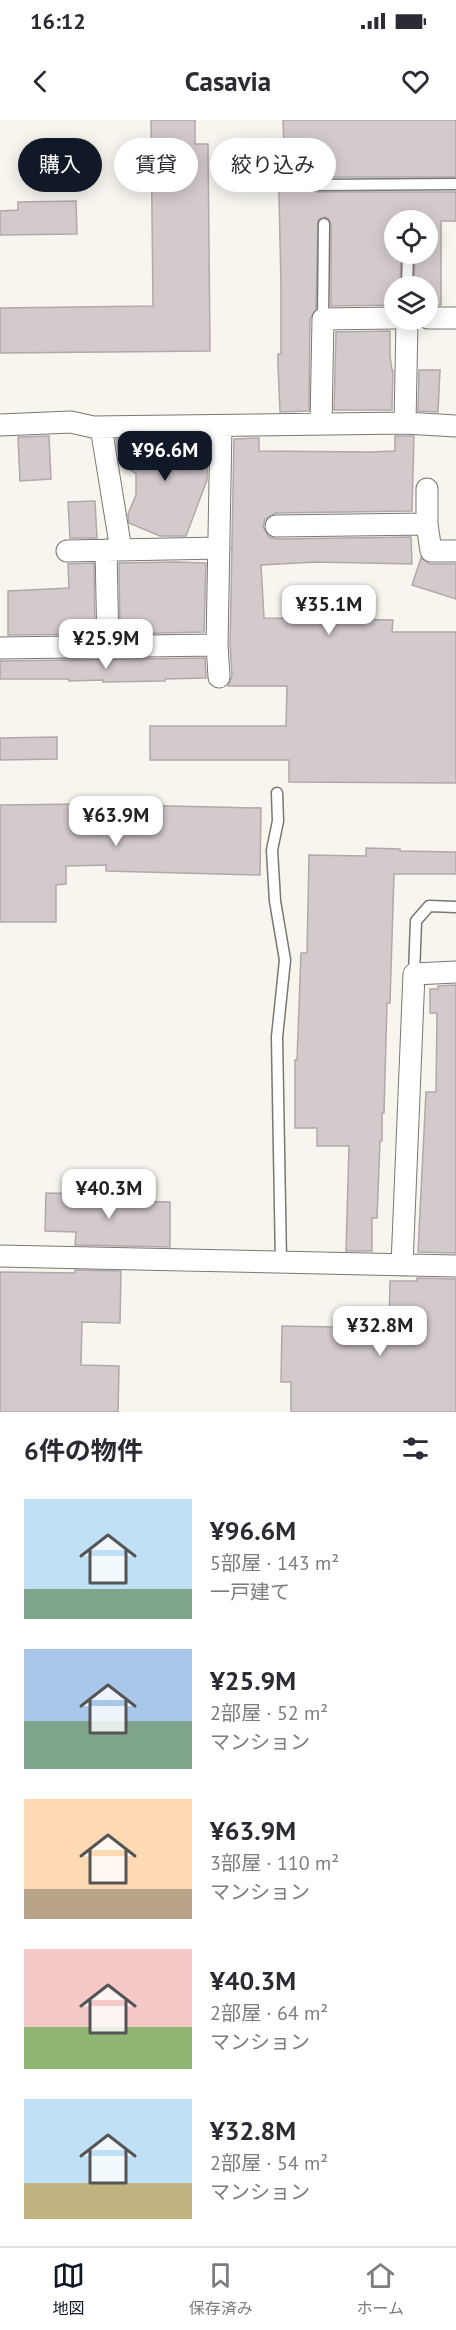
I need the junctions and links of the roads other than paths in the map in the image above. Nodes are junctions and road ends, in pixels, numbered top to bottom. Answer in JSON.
{"nodes":[{"id":1,"x":456,"y":184,"type":"edge"},
{"id":2,"x":336,"y":185,"type":"edge"},
{"id":3,"x":324,"y":224,"type":"dead end"},
{"id":4,"x":384,"y":318,"type":"edge"},
{"id":5,"x":438,"y":318,"type":"edge"},
{"id":6,"x":456,"y":318,"type":"edge"},
{"id":7,"x":323,"y":319,"type":"junction"},
{"id":8,"x":407,"y":330,"type":"edge"},
{"id":9,"x":405,"y":423,"type":"junction"},
{"id":10,"x":321,"y":424,"type":"junction"},
{"id":11,"x":0,"y":425,"type":"edge"},
{"id":12,"x":221,"y":426,"type":"junction"},
{"id":13,"x":456,"y":426,"type":"edge"},
{"id":14,"x":101,"y":427,"type":"junction"},
{"id":15,"x":427,"y":489,"type":"dead end"},
{"id":16,"x":428,"y":524,"type":"junction"},
{"id":17,"x":276,"y":526,"type":"dead end"},
{"id":18,"x":219,"y":548,"type":"junction"},
{"id":19,"x":113,"y":550,"type":"junction"},
{"id":20,"x":67,"y":551,"type":"dead end"},
{"id":21,"x":456,"y":551,"type":"edge"},
{"id":22,"x":217,"y":645,"type":"junction"},
{"id":23,"x":108,"y":646,"type":"junction"},
{"id":24,"x":0,"y":648,"type":"edge"},
{"id":25,"x":219,"y":677,"type":"dead end"},
{"id":26,"x":277,"y":793,"type":"dead end"},
{"id":27,"x":456,"y":907,"type":"edge"},
{"id":28,"x":456,"y":972,"type":"edge"},
{"id":29,"x":414,"y":974,"type":"junction"},
{"id":30,"x":0,"y":1256,"type":"edge"},
{"id":31,"x":281,"y":1263,"type":"junction"},
{"id":32,"x":402,"y":1265,"type":"junction"},
{"id":33,"x":456,"y":1266,"type":"edge"}],
"edges":[{"from":1,"to":2,"type":"lane"},
{"from":3,"to":7,"type":"lane"},
{"from":4,"to":7,"type":"street"},
{"from":5,"to":6,"type":"street"},
{"from":7,"to":10,"type":"street"},
{"from":8,"to":9,"type":"street"},
{"from":9,"to":10,"type":"street"},
{"from":9,"to":13,"type":"street"},
{"from":10,"to":12,"type":"street"},
{"from":11,"to":14,"type":"street"},
{"from":12,"to":14,"type":"street"},
{"from":12,"to":18,"type":"street"},
{"from":14,"to":19,"type":"street"},
{"from":15,"to":16,"type":"street"},
{"from":16,"to":17,"type":"street"},
{"from":16,"to":21,"type":"street"},
{"from":18,"to":19,"type":"street"},
{"from":18,"to":22,"type":"street"},
{"from":19,"to":20,"type":"street"},
{"from":19,"to":23,"type":"street"},
{"from":22,"to":23,"type":"street"},
{"from":22,"to":25,"type":"street"},
{"from":23,"to":24,"type":"street"},
{"from":26,"to":31,"type":"lane"},
{"from":27,"to":29,"type":"lane"},
{"from":28,"to":29,"type":"street"},
{"from":29,"to":32,"type":"street"},
{"from":30,"to":31,"type":"street"},
{"from":31,"to":32,"type":"street"},
{"from":32,"to":33,"type":"street"}]}
